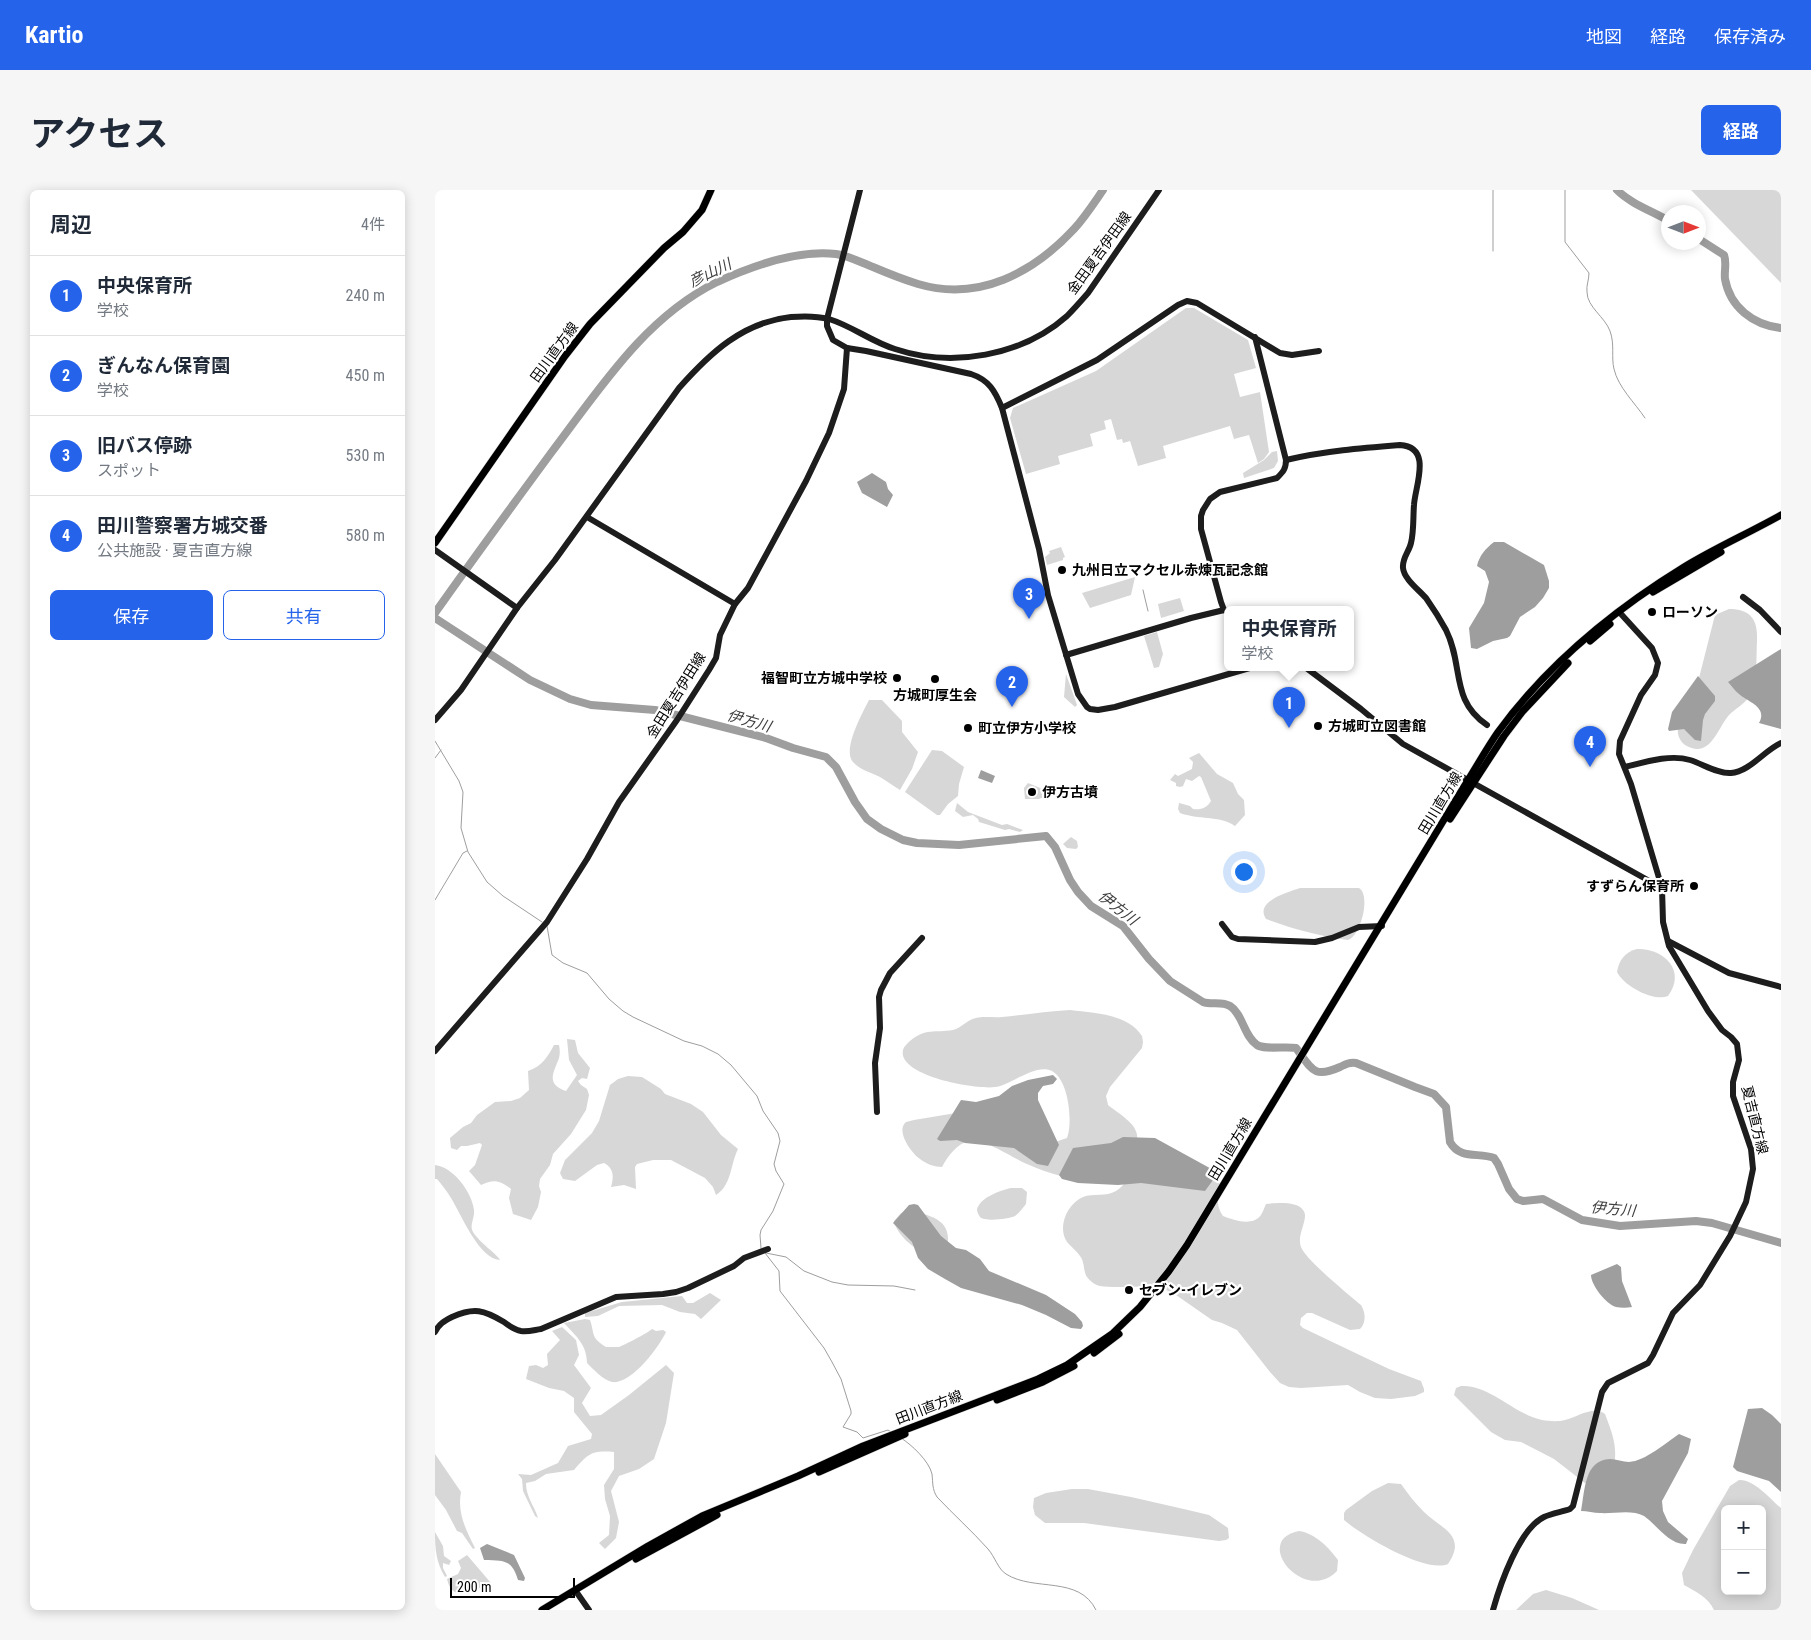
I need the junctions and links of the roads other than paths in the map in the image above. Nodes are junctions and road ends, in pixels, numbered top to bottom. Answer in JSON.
{"nodes":[{"id":1,"x":711,"y":190,"type":"edge"},
{"id":2,"x":860,"y":190,"type":"edge"},
{"id":3,"x":1159,"y":190,"type":"edge"},
{"id":4,"x":828,"y":316,"type":"junction"},
{"id":5,"x":1255,"y":337,"type":"junction"},
{"id":6,"x":847,"y":348,"type":"junction"},
{"id":7,"x":1319,"y":351,"type":"dead end"},
{"id":8,"x":1002,"y":408,"type":"junction"},
{"id":9,"x":1286,"y":460,"type":"junction"},
{"id":10,"x":1781,"y":515,"type":"edge"},
{"id":11,"x":587,"y":517,"type":"junction"},
{"id":12,"x":1781,"y":520,"type":"edge"},
{"id":13,"x":435,"y":543,"type":"edge"},
{"id":14,"x":437,"y":552,"type":"edge"},
{"id":15,"x":1743,"y":596,"type":"dead end"},
{"id":16,"x":735,"y":604,"type":"junction"},
{"id":17,"x":515,"y":606,"type":"junction"},
{"id":18,"x":1224,"y":606,"type":"edge"},
{"id":19,"x":1224,"y":611,"type":"edge"},
{"id":20,"x":1621,"y":614,"type":"junction"},
{"id":21,"x":1781,"y":632,"type":"edge"},
{"id":22,"x":1066,"y":655,"type":"junction"},
{"id":23,"x":1238,"y":671,"type":"edge"},
{"id":24,"x":1310,"y":671,"type":"edge"},
{"id":25,"x":435,"y":720,"type":"edge"},
{"id":26,"x":1487,"y":725,"type":"dead end"},
{"id":27,"x":1781,"y":743,"type":"edge"},
{"id":28,"x":1625,"y":767,"type":"junction"},
{"id":29,"x":1470,"y":782,"type":"junction"},
{"id":30,"x":1662,"y":888,"type":"junction"},
{"id":31,"x":1222,"y":924,"type":"dead end"},
{"id":32,"x":1381,"y":926,"type":"junction"},
{"id":33,"x":922,"y":938,"type":"dead end"},
{"id":34,"x":1668,"y":941,"type":"junction"},
{"id":35,"x":1781,"y":987,"type":"edge"},
{"id":36,"x":435,"y":1051,"type":"edge"},
{"id":37,"x":877,"y":1112,"type":"dead end"},
{"id":38,"x":765,"y":1250,"type":"dead end"},
{"id":39,"x":435,"y":1332,"type":"edge"},
{"id":40,"x":576,"y":1592,"type":"junction"},
{"id":41,"x":542,"y":1610,"type":"edge"},
{"id":42,"x":551,"y":1610,"type":"edge"},
{"id":43,"x":589,"y":1610,"type":"edge"},
{"id":44,"x":1493,"y":1610,"type":"edge"}],
"edges":[{"from":1,"to":13,"type":"main road","name":"田川直方線"},
{"from":2,"to":4,"type":"street"},
{"from":3,"to":4,"type":"street","name":"金田夏吉伊田線"},
{"from":4,"to":6,"type":"street"},
{"from":4,"to":11,"type":"street","name":"金田夏吉伊田線"},
{"from":5,"to":7,"type":"street"},
{"from":5,"to":8,"type":"street"},
{"from":5,"to":9,"type":"street"},
{"from":6,"to":8,"type":"street"},
{"from":6,"to":16,"type":"street","name":"金田夏吉伊田線"},
{"from":8,"to":22,"type":"street"},
{"from":9,"to":18,"type":"street"},
{"from":9,"to":26,"type":"street"},
{"from":10,"to":29,"type":"main road","name":"田川直方線"},
{"from":11,"to":16,"type":"street"},
{"from":11,"to":17,"type":"street","name":"金田夏吉伊田線"},
{"from":12,"to":20,"type":"main road","name":"田川直方線"},
{"from":14,"to":17,"type":"street"},
{"from":15,"to":21,"type":"street"},
{"from":16,"to":36,"type":"street","name":"金田夏吉伊田線"},
{"from":17,"to":25,"type":"street","name":"金田夏吉伊田線"},
{"from":19,"to":22,"type":"street"},
{"from":20,"to":28,"type":"street","name":"夏吉直方線"},
{"from":20,"to":29,"type":"main road","name":"田川直方線"},
{"from":22,"to":23,"type":"street"},
{"from":24,"to":29,"type":"street"},
{"from":27,"to":28,"type":"street"},
{"from":28,"to":30,"type":"street","name":"夏吉直方線"},
{"from":29,"to":30,"type":"street"},
{"from":29,"to":32,"type":"main road","name":"田川直方線"},
{"from":30,"to":34,"type":"street","name":"夏吉直方線"},
{"from":31,"to":32,"type":"street"},
{"from":32,"to":40,"type":"main road","name":"田川直方線"},
{"from":33,"to":37,"type":"street"},
{"from":34,"to":35,"type":"street"},
{"from":34,"to":44,"type":"street","name":"夏吉直方線"},
{"from":38,"to":39,"type":"street"},
{"from":40,"to":41,"type":"main road","name":"田川直方線"},
{"from":40,"to":42,"type":"main road","name":"田川直方線"},
{"from":40,"to":43,"type":"street"}]}
